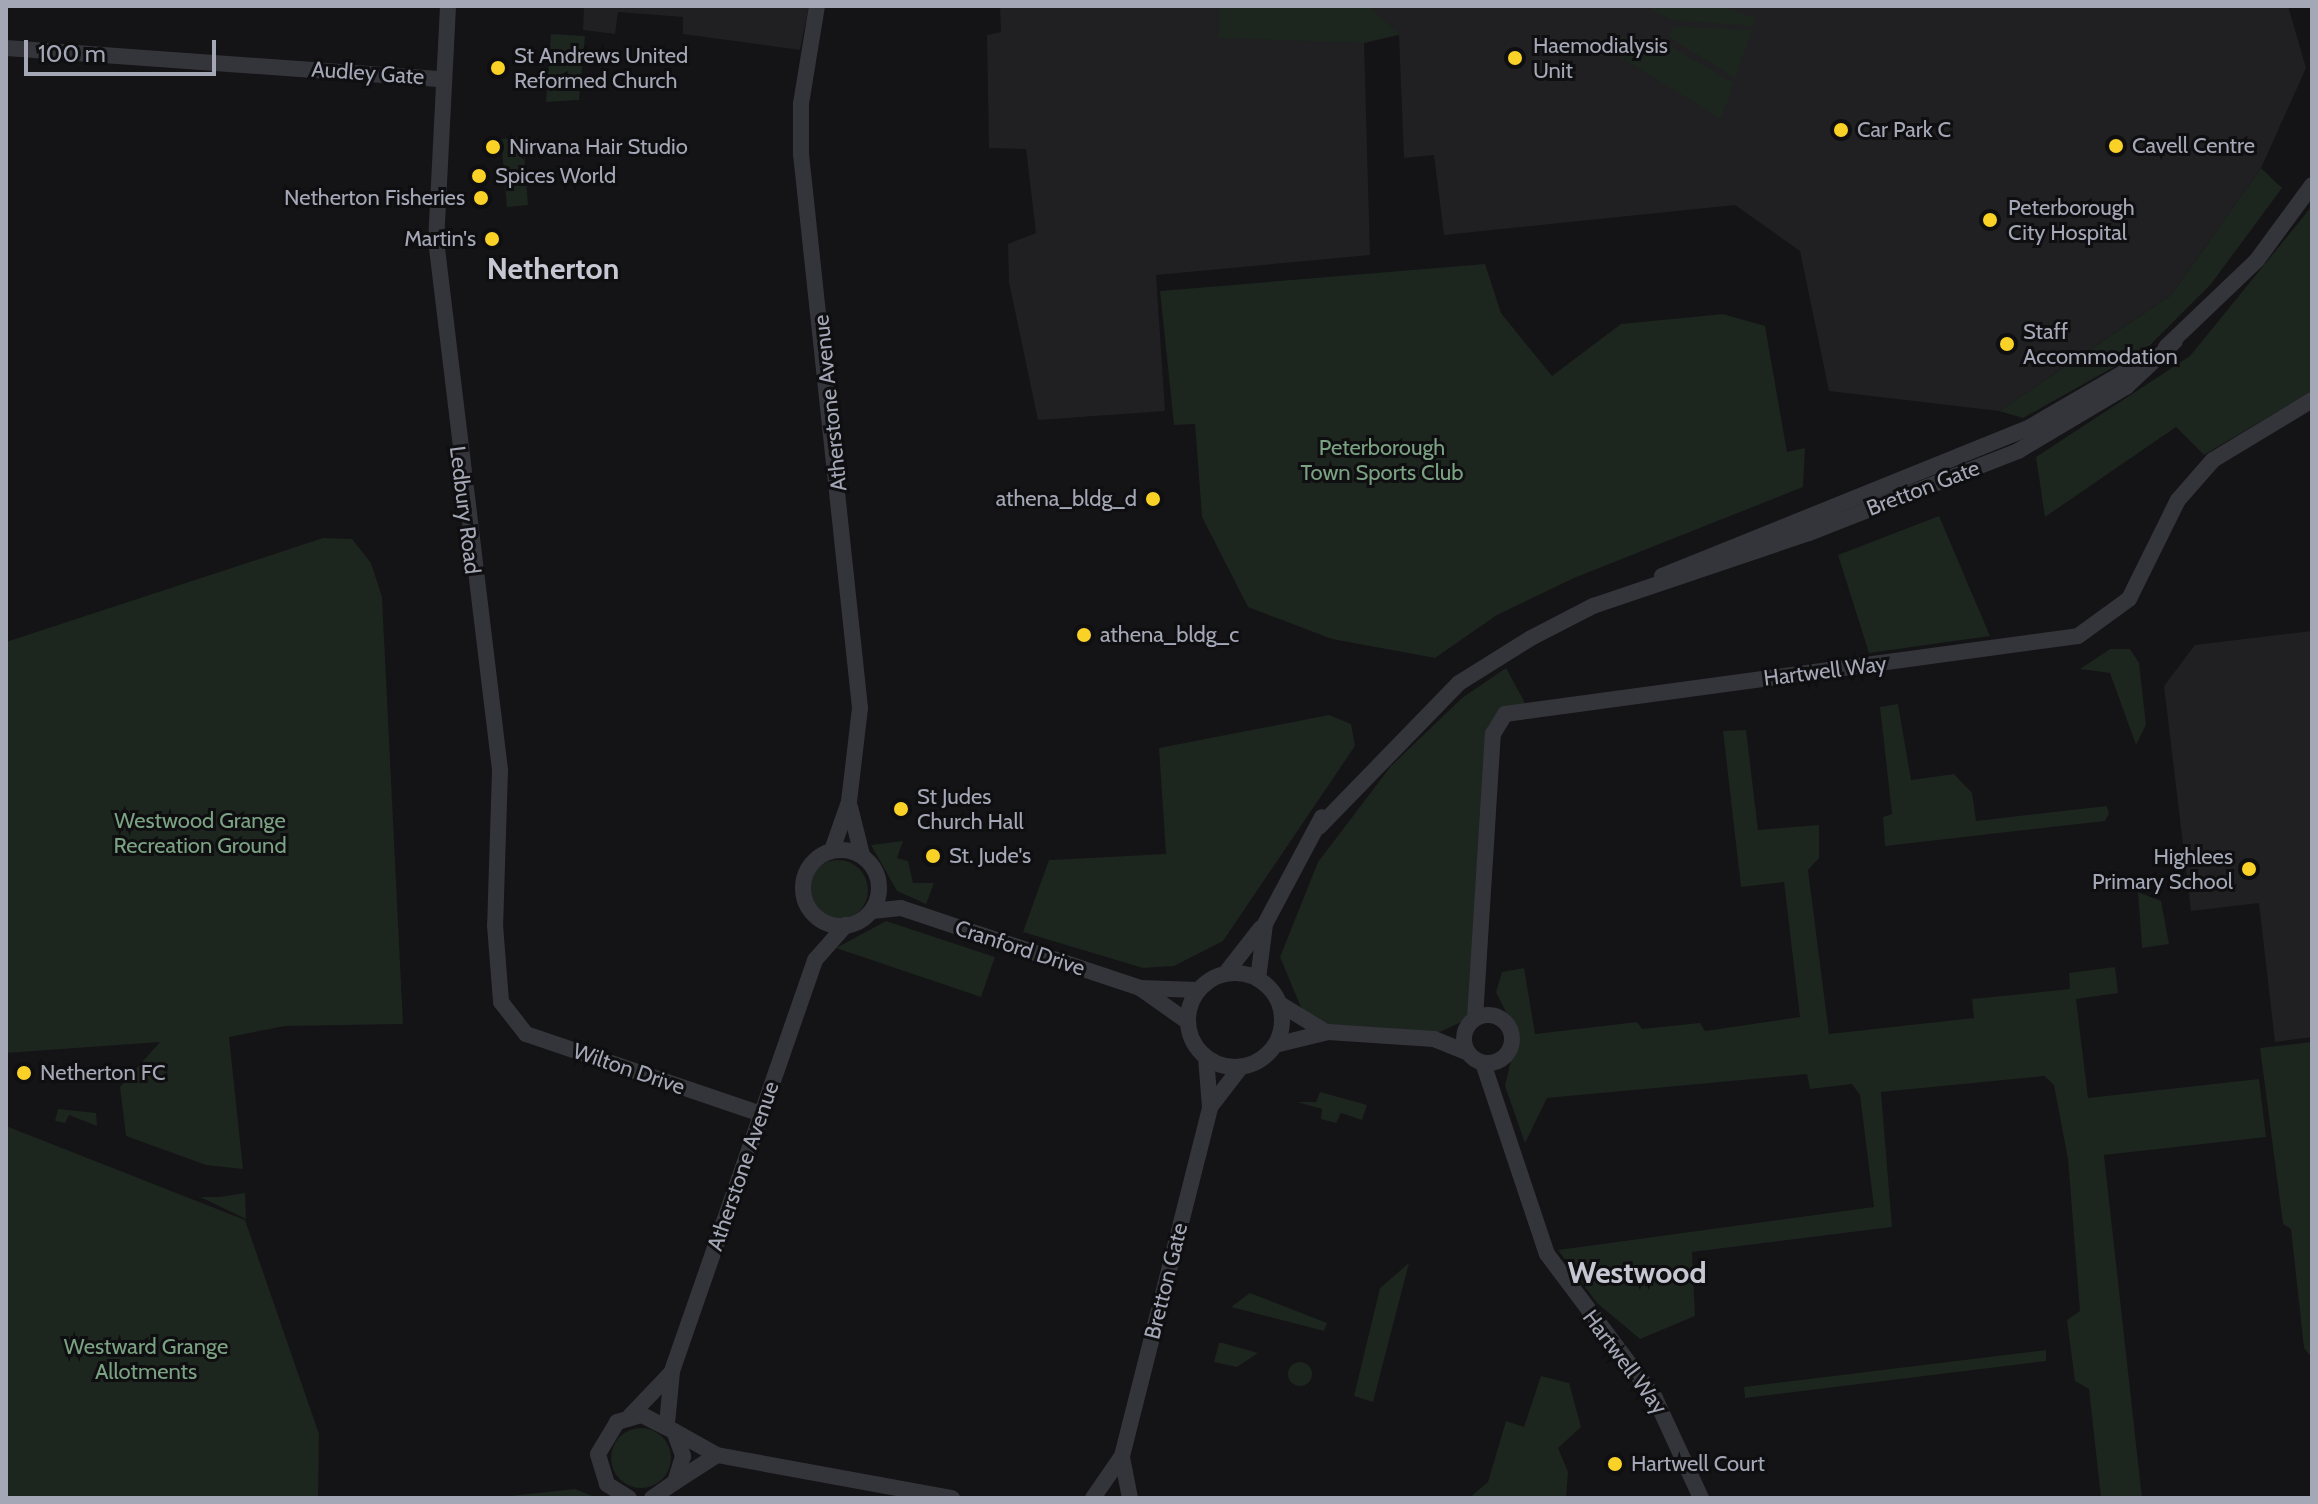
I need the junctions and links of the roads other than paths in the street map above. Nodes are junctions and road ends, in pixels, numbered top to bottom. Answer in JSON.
{"nodes":[{"id":1,"x":448,"y":6,"type":"edge"},
{"id":2,"x":817,"y":6,"type":"edge"},
{"id":3,"x":6,"y":48,"type":"edge"},
{"id":4,"x":442,"y":79,"type":"junction"},
{"id":5,"x":2312,"y":185,"type":"edge"},
{"id":6,"x":2312,"y":400,"type":"edge"},
{"id":7,"x":849,"y":802,"type":"junction"},
{"id":8,"x":832,"y":850,"type":"junction"},
{"id":9,"x":862,"y":855,"type":"junction"},
{"id":10,"x":878,"y":876,"type":"junction"},
{"id":11,"x":901,"y":908,"type":"junction"},
{"id":12,"x":872,"y":911,"type":"junction"},
{"id":13,"x":814,"y":916,"type":"junction"},
{"id":14,"x":1265,"y":924,"type":"junction"},
{"id":15,"x":846,"y":925,"type":"junction"},
{"id":16,"x":815,"y":960,"type":"junction"},
{"id":17,"x":1225,"y":974,"type":"junction"},
{"id":18,"x":1258,"y":979,"type":"junction"},
{"id":19,"x":1482,"y":986,"type":"junction"},
{"id":20,"x":1140,"y":988,"type":"junction"},
{"id":21,"x":1199,"y":990,"type":"junction"},
{"id":22,"x":1280,"y":1004,"type":"junction"},
{"id":23,"x":505,"y":1012,"type":"joint"},
{"id":24,"x":1499,"y":1017,"type":"junction"},
{"id":25,"x":1188,"y":1022,"type":"junction"},
{"id":26,"x":1472,"y":1022,"type":"junction"},
{"id":27,"x":1328,"y":1032,"type":"junction"},
{"id":28,"x":1434,"y":1039,"type":"junction"},
{"id":29,"x":1275,"y":1045,"type":"junction"},
{"id":30,"x":1468,"y":1053,"type":"junction"},
{"id":31,"x":1506,"y":1056,"type":"junction"},
{"id":32,"x":1206,"y":1057,"type":"junction"},
{"id":33,"x":1483,"y":1063,"type":"junction"},
{"id":34,"x":1241,"y":1067,"type":"junction"},
{"id":35,"x":1494,"y":1094,"type":"junction"},
{"id":36,"x":1210,"y":1107,"type":"junction"},
{"id":37,"x":761,"y":1114,"type":"junction"},
{"id":38,"x":672,"y":1371,"type":"junction"},
{"id":39,"x":628,"y":1417,"type":"junction"},
{"id":40,"x":670,"y":1428,"type":"junction"},
{"id":41,"x":717,"y":1455,"type":"junction"},
{"id":42,"x":1122,"y":1456,"type":"junction"},
{"id":43,"x":675,"y":1482,"type":"junction"},
{"id":44,"x":624,"y":1497,"type":"edge"},
{"id":45,"x":653,"y":1498,"type":"edge"},
{"id":46,"x":952,"y":1498,"type":"edge"},
{"id":47,"x":1093,"y":1498,"type":"edge"},
{"id":48,"x":1101,"y":1498,"type":"edge"},
{"id":49,"x":1108,"y":1498,"type":"edge"},
{"id":50,"x":1130,"y":1498,"type":"edge"},
{"id":51,"x":1701,"y":1498,"type":"edge"}],
"edges":[{"from":1,"to":4,"type":"street","name":"Ledbury Road"},
{"from":2,"to":7,"type":"street","name":"Atherstone Avenue"},
{"from":3,"to":4,"type":"street","name":"Audley Gate"},
{"from":4,"to":23,"type":"street","name":"Ledbury Road"},
{"from":5,"to":14,"type":"street","name":"Bretton Gate"},
{"from":6,"to":19,"type":"street","name":"Hartwell Way"},
{"from":7,"to":8,"type":"street","name":"Atherstone Avenue"},
{"from":7,"to":9,"type":"street","name":"Atherstone Avenue"},
{"from":8,"to":9,"type":"street"},
{"from":8,"to":13,"type":"street"},
{"from":9,"to":10,"type":"street"},
{"from":10,"to":11,"type":"street"},
{"from":10,"to":12,"type":"street"},
{"from":11,"to":12,"type":"street","name":"Cranford Drive"},
{"from":11,"to":20,"type":"street","name":"Cranford Drive"},
{"from":12,"to":15,"type":"street"},
{"from":13,"to":15,"type":"street"},
{"from":13,"to":16,"type":"street","name":"Atherstone Avenue"},
{"from":14,"to":17,"type":"street","name":"Bretton Gate"},
{"from":14,"to":18,"type":"street","name":"Bretton Gate"},
{"from":15,"to":16,"type":"street","name":"Atherstone Avenue"},
{"from":16,"to":37,"type":"street","name":"Atherstone Avenue"},
{"from":17,"to":18,"type":"street"},
{"from":17,"to":21,"type":"street"},
{"from":18,"to":22,"type":"street"},
{"from":19,"to":24,"type":"street"},
{"from":19,"to":26,"type":"street","name":"Hartwell Way"},
{"from":20,"to":21,"type":"street","name":"Cranford Drive"},
{"from":20,"to":25,"type":"street","name":"Cranford Drive"},
{"from":21,"to":25,"type":"street"},
{"from":22,"to":27,"type":"street"},
{"from":22,"to":29,"type":"street"},
{"from":23,"to":37,"type":"street","name":"Wilton Drive"},
{"from":24,"to":26,"type":"street"},
{"from":24,"to":31,"type":"street"},
{"from":25,"to":32,"type":"street"},
{"from":26,"to":28,"type":"street"},
{"from":26,"to":30,"type":"street"},
{"from":27,"to":28,"type":"street"},
{"from":27,"to":29,"type":"street"},
{"from":28,"to":30,"type":"street"},
{"from":29,"to":34,"type":"street"},
{"from":30,"to":33,"type":"street"},
{"from":31,"to":33,"type":"street"},
{"from":31,"to":35,"type":"street"},
{"from":32,"to":34,"type":"street"},
{"from":32,"to":36,"type":"street","name":"Bretton Gate"},
{"from":33,"to":35,"type":"street","name":"Hartwell Way"},
{"from":34,"to":36,"type":"street","name":"Bretton Gate"},
{"from":35,"to":51,"type":"street","name":"Hartwell Way"},
{"from":36,"to":42,"type":"street","name":"Bretton Gate"},
{"from":37,"to":38,"type":"street","name":"Atherstone Avenue"},
{"from":38,"to":39,"type":"street","name":"Atherstone Avenue"},
{"from":38,"to":40,"type":"street","name":"Atherstone Avenue"},
{"from":39,"to":40,"type":"street"},
{"from":39,"to":44,"type":"street","name":"Atherstone Avenue"},
{"from":40,"to":41,"type":"street"},
{"from":40,"to":43,"type":"street","name":"Atherstone Avenue"},
{"from":41,"to":43,"type":"street"},
{"from":41,"to":46,"type":"street"},
{"from":42,"to":47,"type":"street","name":"Bretton Gate"},
{"from":42,"to":50,"type":"street","name":"Bretton Gate"},
{"from":43,"to":45,"type":"street"},
{"from":48,"to":49,"type":"street"}]}
